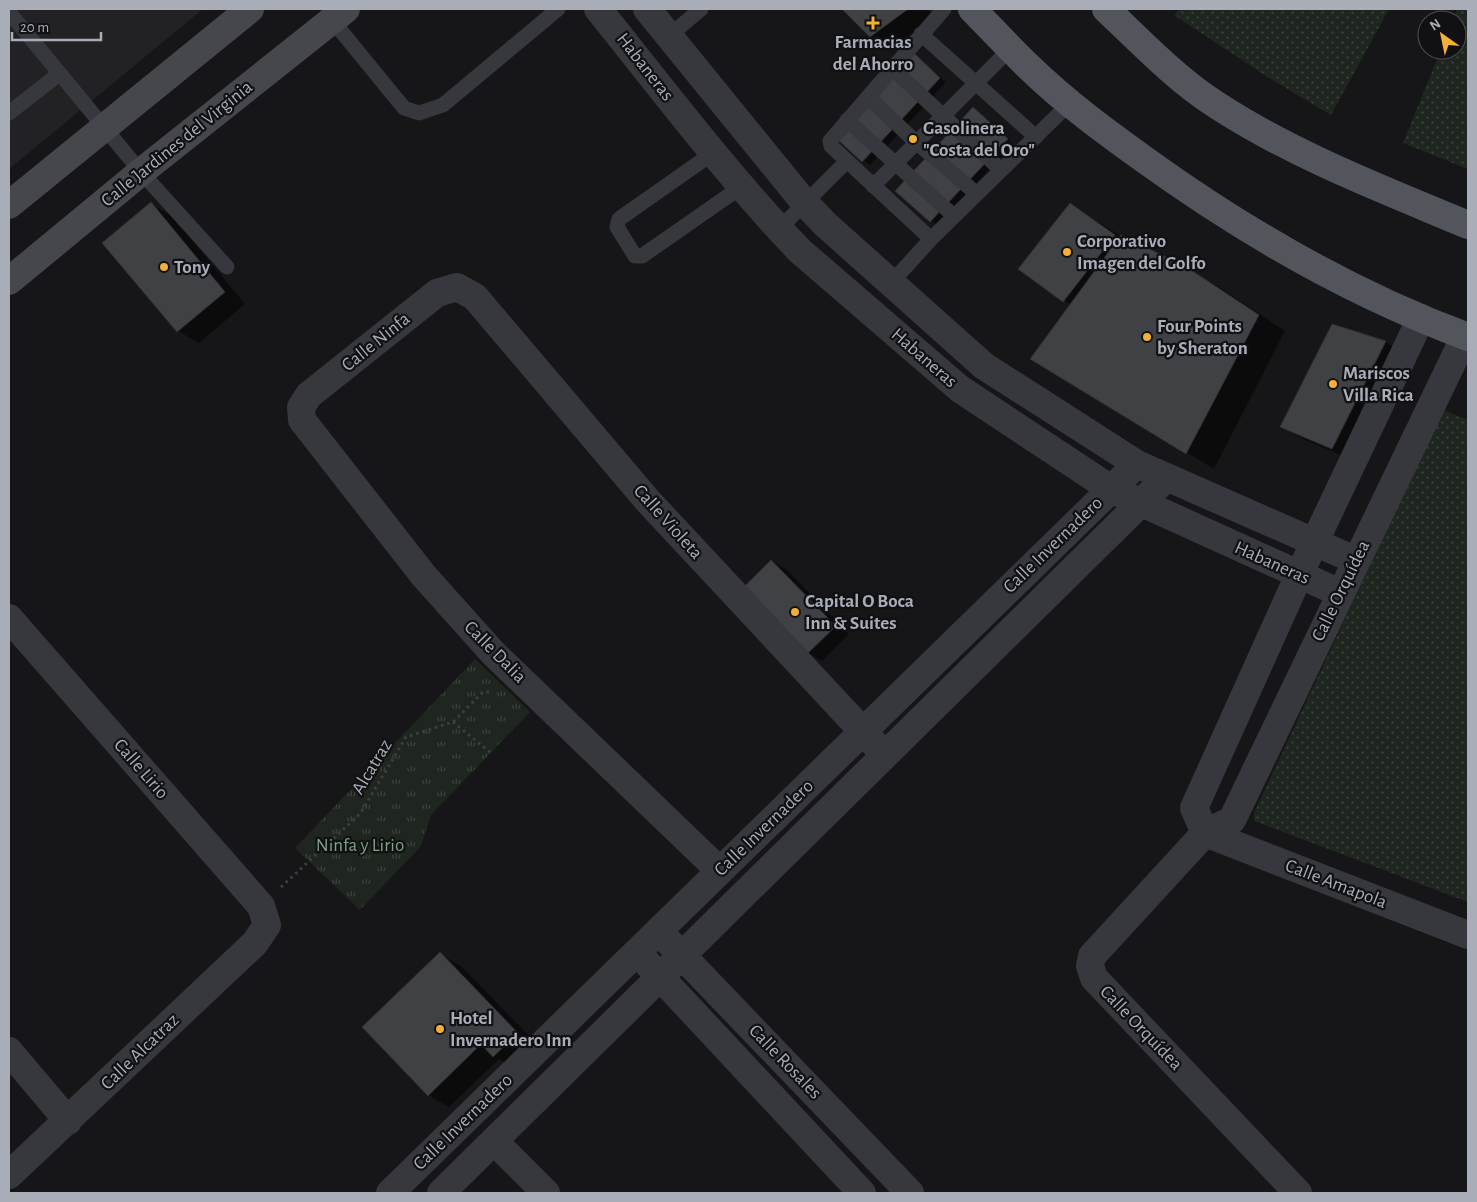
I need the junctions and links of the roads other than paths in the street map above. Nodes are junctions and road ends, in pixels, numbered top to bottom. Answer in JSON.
{"nodes":[{"id":1,"x":250,"y":9,"type":"edge"},
{"id":2,"x":558,"y":9,"type":"edge"},
{"id":3,"x":598,"y":9,"type":"edge"},
{"id":4,"x":647,"y":9,"type":"edge"},
{"id":5,"x":701,"y":9,"type":"edge"},
{"id":6,"x":944,"y":9,"type":"edge"},
{"id":7,"x":972,"y":9,"type":"edge"},
{"id":8,"x":1106,"y":9,"type":"edge"},
{"id":9,"x":9,"y":12,"type":"edge"},
{"id":10,"x":339,"y":14,"type":"edge"},
{"id":11,"x":921,"y":34,"type":"junction"},
{"id":12,"x":669,"y":36,"type":"junction"},
{"id":13,"x":1011,"y":48,"type":"junction"},
{"id":14,"x":892,"y":69,"type":"junction"},
{"id":15,"x":59,"y":74,"type":"junction"},
{"id":16,"x":976,"y":83,"type":"junction"},
{"id":17,"x":868,"y":97,"type":"junction"},
{"id":18,"x":1070,"y":102,"type":"junction"},
{"id":19,"x":9,"y":114,"type":"edge"},
{"id":20,"x":942,"y":117,"type":"junction"},
{"id":21,"x":847,"y":120,"type":"junction"},
{"id":22,"x":104,"y":128,"type":"junction"},
{"id":23,"x":1036,"y":136,"type":"junction"},
{"id":24,"x":916,"y":142,"type":"junction"},
{"id":25,"x":714,"y":154,"type":"junction"},
{"id":26,"x":847,"y":160,"type":"junction"},
{"id":27,"x":894,"y":164,"type":"junction"},
{"id":28,"x":1001,"y":170,"type":"junction"},
{"id":29,"x":141,"y":172,"type":"junction"},
{"id":30,"x":873,"y":186,"type":"junction"},
{"id":31,"x":742,"y":187,"type":"junction"},
{"id":32,"x":977,"y":194,"type":"junction"},
{"id":33,"x":804,"y":202,"type":"junction"},
{"id":34,"x":9,"y":205,"type":"edge"},
{"id":35,"x":954,"y":216,"type":"junction"},
{"id":36,"x":1468,"y":225,"type":"edge"},
{"id":37,"x":779,"y":229,"type":"junction"},
{"id":38,"x":931,"y":239,"type":"junction"},
{"id":39,"x":227,"y":267,"type":"dead end"},
{"id":40,"x":9,"y":281,"type":"edge"},
{"id":41,"x":891,"y":284,"type":"junction"},
{"id":42,"x":457,"y":287,"type":"joint"},
{"id":43,"x":1421,"y":318,"type":"junction"},
{"id":44,"x":1467,"y":337,"type":"edge"},
{"id":45,"x":301,"y":407,"type":"joint"},
{"id":46,"x":1137,"y":464,"type":"junction"},
{"id":47,"x":1166,"y":478,"type":"junction"},
{"id":48,"x":1111,"y":489,"type":"junction"},
{"id":49,"x":1140,"y":503,"type":"junction"},
{"id":50,"x":1316,"y":541,"type":"junction"},
{"id":51,"x":1355,"y":560,"type":"junction"},
{"id":52,"x":1299,"y":575,"type":"junction"},
{"id":53,"x":1340,"y":593,"type":"junction"},
{"id":54,"x":9,"y":618,"type":"edge"},
{"id":55,"x":863,"y":731,"type":"junction"},
{"id":56,"x":885,"y":755,"type":"junction"},
{"id":57,"x":1205,"y":833,"type":"junction"},
{"id":58,"x":720,"y":871,"type":"junction"},
{"id":59,"x":264,"y":915,"type":"joint"},
{"id":60,"x":658,"y":932,"type":"junction"},
{"id":61,"x":1468,"y":935,"type":"edge"},
{"id":62,"x":636,"y":953,"type":"junction"},
{"id":63,"x":682,"y":954,"type":"junction"},
{"id":64,"x":660,"y":977,"type":"junction"},
{"id":65,"x":9,"y":1051,"type":"edge"},
{"id":66,"x":68,"y":1121,"type":"junction"},
{"id":67,"x":494,"y":1141,"type":"junction"},
{"id":68,"x":9,"y":1175,"type":"edge"},
{"id":69,"x":847,"y":1188,"type":"edge"},
{"id":70,"x":390,"y":1193,"type":"edge"},
{"id":71,"x":440,"y":1193,"type":"edge"},
{"id":72,"x":546,"y":1193,"type":"edge"},
{"id":73,"x":910,"y":1193,"type":"edge"},
{"id":74,"x":1298,"y":1193,"type":"edge"}],
"edges":[{"from":1,"to":22,"type":"street"},
{"from":2,"to":10,"type":"lane"},
{"from":3,"to":25,"type":"street","name":"Habaneras"},
{"from":4,"to":12,"type":"street","name":"Habaneras"},
{"from":5,"to":12,"type":"lane"},
{"from":6,"to":11,"type":"lane"},
{"from":7,"to":13,"type":"main road"},
{"from":8,"to":36,"type":"main road"},
{"from":9,"to":15,"type":"lane"},
{"from":10,"to":29,"type":"street","name":"Calle Jardines del Virginia"},
{"from":11,"to":14,"type":"lane"},
{"from":11,"to":16,"type":"lane"},
{"from":12,"to":33,"type":"street","name":"Habaneras"},
{"from":13,"to":16,"type":"lane"},
{"from":13,"to":18,"type":"main road"},
{"from":14,"to":17,"type":"lane"},
{"from":14,"to":20,"type":"lane"},
{"from":15,"to":19,"type":"lane"},
{"from":15,"to":22,"type":"lane"},
{"from":16,"to":20,"type":"lane"},
{"from":16,"to":23,"type":"lane"},
{"from":17,"to":21,"type":"lane"},
{"from":17,"to":24,"type":"lane"},
{"from":18,"to":23,"type":"lane"},
{"from":18,"to":43,"type":"main road"},
{"from":20,"to":24,"type":"lane"},
{"from":20,"to":28,"type":"lane"},
{"from":21,"to":26,"type":"lane"},
{"from":21,"to":27,"type":"lane"},
{"from":22,"to":29,"type":"lane"},
{"from":22,"to":34,"type":"street"},
{"from":23,"to":28,"type":"lane"},
{"from":24,"to":27,"type":"lane"},
{"from":24,"to":32,"type":"lane"},
{"from":25,"to":31,"type":"street","name":"Habaneras"},
{"from":25,"to":31,"type":"lane"},
{"from":26,"to":30,"type":"lane"},
{"from":26,"to":33,"type":"lane"},
{"from":27,"to":30,"type":"lane"},
{"from":27,"to":35,"type":"lane"},
{"from":28,"to":32,"type":"lane"},
{"from":29,"to":39,"type":"lane"},
{"from":29,"to":40,"type":"street","name":"Calle Jardines del Virginia"},
{"from":30,"to":38,"type":"lane"},
{"from":31,"to":37,"type":"street","name":"Habaneras"},
{"from":32,"to":35,"type":"lane"},
{"from":33,"to":37,"type":"lane"},
{"from":33,"to":41,"type":"street","name":"Habaneras"},
{"from":35,"to":38,"type":"lane"},
{"from":37,"to":48,"type":"street","name":"Habaneras"},
{"from":38,"to":41,"type":"lane"},
{"from":41,"to":46,"type":"street","name":"Habaneras"},
{"from":42,"to":45,"type":"street","name":"Calle Ninfa"},
{"from":42,"to":55,"type":"street","name":"Calle Violeta"},
{"from":43,"to":44,"type":"main road"},
{"from":43,"to":50,"type":"street"},
{"from":44,"to":51,"type":"street","name":"Calle Orquídea"},
{"from":45,"to":58,"type":"street","name":"Calle Dalia"},
{"from":46,"to":47,"type":"street","name":"Habaneras"},
{"from":46,"to":48,"type":"street","name":"Calle Invernadero"},
{"from":47,"to":49,"type":"street","name":"Calle Invernadero"},
{"from":47,"to":50,"type":"street","name":"Habaneras"},
{"from":48,"to":49,"type":"street","name":"Habaneras"},
{"from":48,"to":55,"type":"street","name":"Calle Invernadero"},
{"from":49,"to":52,"type":"street","name":"Habaneras"},
{"from":49,"to":56,"type":"street","name":"Calle Invernadero"},
{"from":50,"to":51,"type":"street","name":"Habaneras"},
{"from":50,"to":52,"type":"street"},
{"from":51,"to":53,"type":"street","name":"Calle Orquídea"},
{"from":52,"to":53,"type":"street","name":"Habaneras"},
{"from":52,"to":57,"type":"street"},
{"from":53,"to":57,"type":"street","name":"Calle Orquídea"},
{"from":54,"to":59,"type":"street","name":"Calle Lirio"},
{"from":55,"to":56,"type":"street","name":"Calle Violeta"},
{"from":55,"to":58,"type":"street","name":"Calle Invernadero"},
{"from":56,"to":63,"type":"street","name":"Calle Invernadero"},
{"from":57,"to":61,"type":"street","name":"Calle Amapola"},
{"from":57,"to":74,"type":"street","name":"Calle Orquídea"},
{"from":58,"to":60,"type":"street","name":"Calle Invernadero"},
{"from":59,"to":66,"type":"street","name":"Calle Alcatraz"},
{"from":60,"to":62,"type":"street","name":"Calle Invernadero"},
{"from":60,"to":63,"type":"street","name":"Calle Rosales"},
{"from":62,"to":64,"type":"street","name":"Calle Rosales"},
{"from":62,"to":70,"type":"street","name":"Calle Invernadero"},
{"from":63,"to":64,"type":"street","name":"Calle Invernadero"},
{"from":63,"to":73,"type":"street","name":"Calle Rosales"},
{"from":64,"to":67,"type":"street","name":"Calle Invernadero"},
{"from":64,"to":69,"type":"street","name":"Calle Rosales"},
{"from":65,"to":66,"type":"street"},
{"from":66,"to":68,"type":"street","name":"Calle Alcatraz"},
{"from":67,"to":71,"type":"street","name":"Calle Invernadero"},
{"from":67,"to":72,"type":"street"}]}
